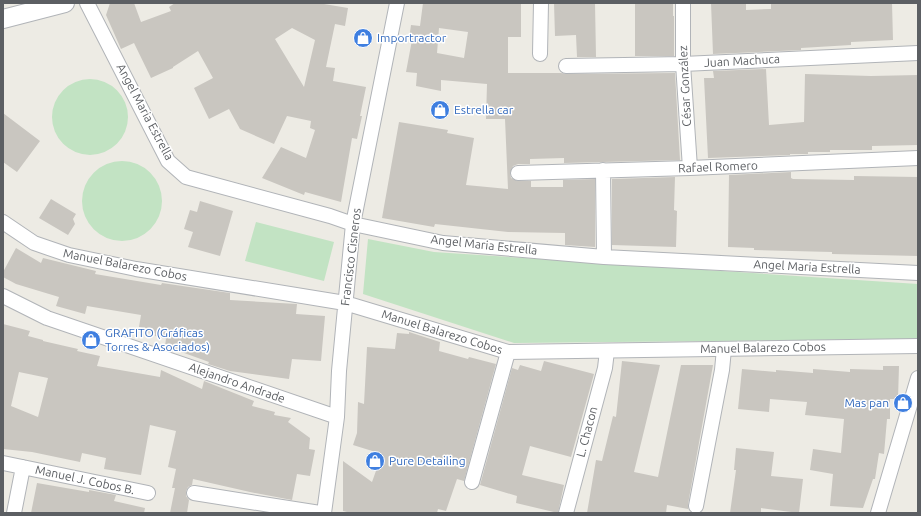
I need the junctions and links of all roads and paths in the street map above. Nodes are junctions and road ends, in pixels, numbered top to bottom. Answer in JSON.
{"nodes":[{"id":1,"x":65,"y":3,"type":"edge"},
{"id":2,"x":87,"y":3,"type":"edge"},
{"id":3,"x":397,"y":3,"type":"edge"},
{"id":4,"x":541,"y":3,"type":"edge"},
{"id":5,"x":683,"y":3,"type":"edge"},
{"id":6,"x":3,"y":19,"type":"edge"},
{"id":7,"x":918,"y":53,"type":"edge"},
{"id":8,"x":540,"y":54,"type":"dead end"},
{"id":9,"x":683,"y":64,"type":"junction"},
{"id":10,"x":566,"y":66,"type":"dead end"},
{"id":11,"x":918,"y":158,"type":"edge"},
{"id":12,"x":690,"y":168,"type":"junction"},
{"id":13,"x":603,"y":170,"type":"junction"},
{"id":14,"x":518,"y":173,"type":"dead end"},
{"id":15,"x":3,"y":222,"type":"edge"},
{"id":16,"x":353,"y":224,"type":"junction"},
{"id":17,"x":604,"y":257,"type":"junction"},
{"id":18,"x":918,"y":273,"type":"edge"},
{"id":19,"x":3,"y":296,"type":"edge"},
{"id":20,"x":345,"y":303,"type":"junction"},
{"id":21,"x":918,"y":346,"type":"edge"},
{"id":22,"x":724,"y":349,"type":"junction"},
{"id":23,"x":607,"y":351,"type":"junction"},
{"id":24,"x":508,"y":352,"type":"junction"},
{"id":25,"x":918,"y":378,"type":"edge"},
{"id":26,"x":337,"y":417,"type":"junction"},
{"id":27,"x":3,"y":463,"type":"edge"},
{"id":28,"x":23,"y":467,"type":"junction"},
{"id":29,"x":472,"y":482,"type":"dead end"},
{"id":30,"x":194,"y":492,"type":"dead end"},
{"id":31,"x":148,"y":493,"type":"dead end"},
{"id":32,"x":696,"y":506,"type":"dead end"},
{"id":33,"x":14,"y":513,"type":"edge"},
{"id":34,"x":320,"y":513,"type":"edge"},
{"id":35,"x":324,"y":513,"type":"edge"},
{"id":36,"x":566,"y":513,"type":"edge"},
{"id":37,"x":878,"y":513,"type":"edge"}],
"edges":[{"from":1,"to":6,"type":"street"},
{"from":2,"to":16,"type":"street","name":"Angel Maria Estrella"},
{"from":3,"to":16,"type":"street","name":"Francisco Cisneros"},
{"from":4,"to":8,"type":"street"},
{"from":5,"to":9,"type":"street","name":"César González"},
{"from":7,"to":9,"type":"street","name":"Juan Machuca"},
{"from":9,"to":10,"type":"street","name":"Juan Machuca"},
{"from":9,"to":12,"type":"street","name":"César González"},
{"from":11,"to":12,"type":"street","name":"Rafael Romero"},
{"from":12,"to":13,"type":"street","name":"Rafael Romero"},
{"from":13,"to":14,"type":"street","name":"Rafael Romero"},
{"from":13,"to":17,"type":"street"},
{"from":15,"to":20,"type":"street","name":"Manuel Balarezo Cobos"},
{"from":16,"to":17,"type":"street","name":"Angel Maria Estrella"},
{"from":16,"to":20,"type":"street","name":"Francisco Cisneros"},
{"from":17,"to":18,"type":"street","name":"Angel Maria Estrella"},
{"from":19,"to":26,"type":"street","name":"Alejandro Andrade"},
{"from":20,"to":24,"type":"street","name":"Manuel Balarezo Cobos"},
{"from":20,"to":26,"type":"street","name":"Francisco Cisneros"},
{"from":21,"to":22,"type":"street","name":"Manuel Balarezo Cobos"},
{"from":22,"to":23,"type":"street","name":"Manuel Balarezo Cobos"},
{"from":22,"to":32,"type":"street"},
{"from":23,"to":24,"type":"street","name":"Manuel Balarezo Cobos"},
{"from":23,"to":36,"type":"street","name":"L. Chacon"},
{"from":24,"to":29,"type":"street"},
{"from":25,"to":37,"type":"street"},
{"from":26,"to":35,"type":"street","name":"Francisco Cisneros"},
{"from":27,"to":28,"type":"street","name":"Manuel J. Cobos B."},
{"from":28,"to":31,"type":"street","name":"Manuel J. Cobos B."},
{"from":28,"to":33,"type":"street","name":"Manuel J. Cobos B."},
{"from":30,"to":34,"type":"street"}]}
